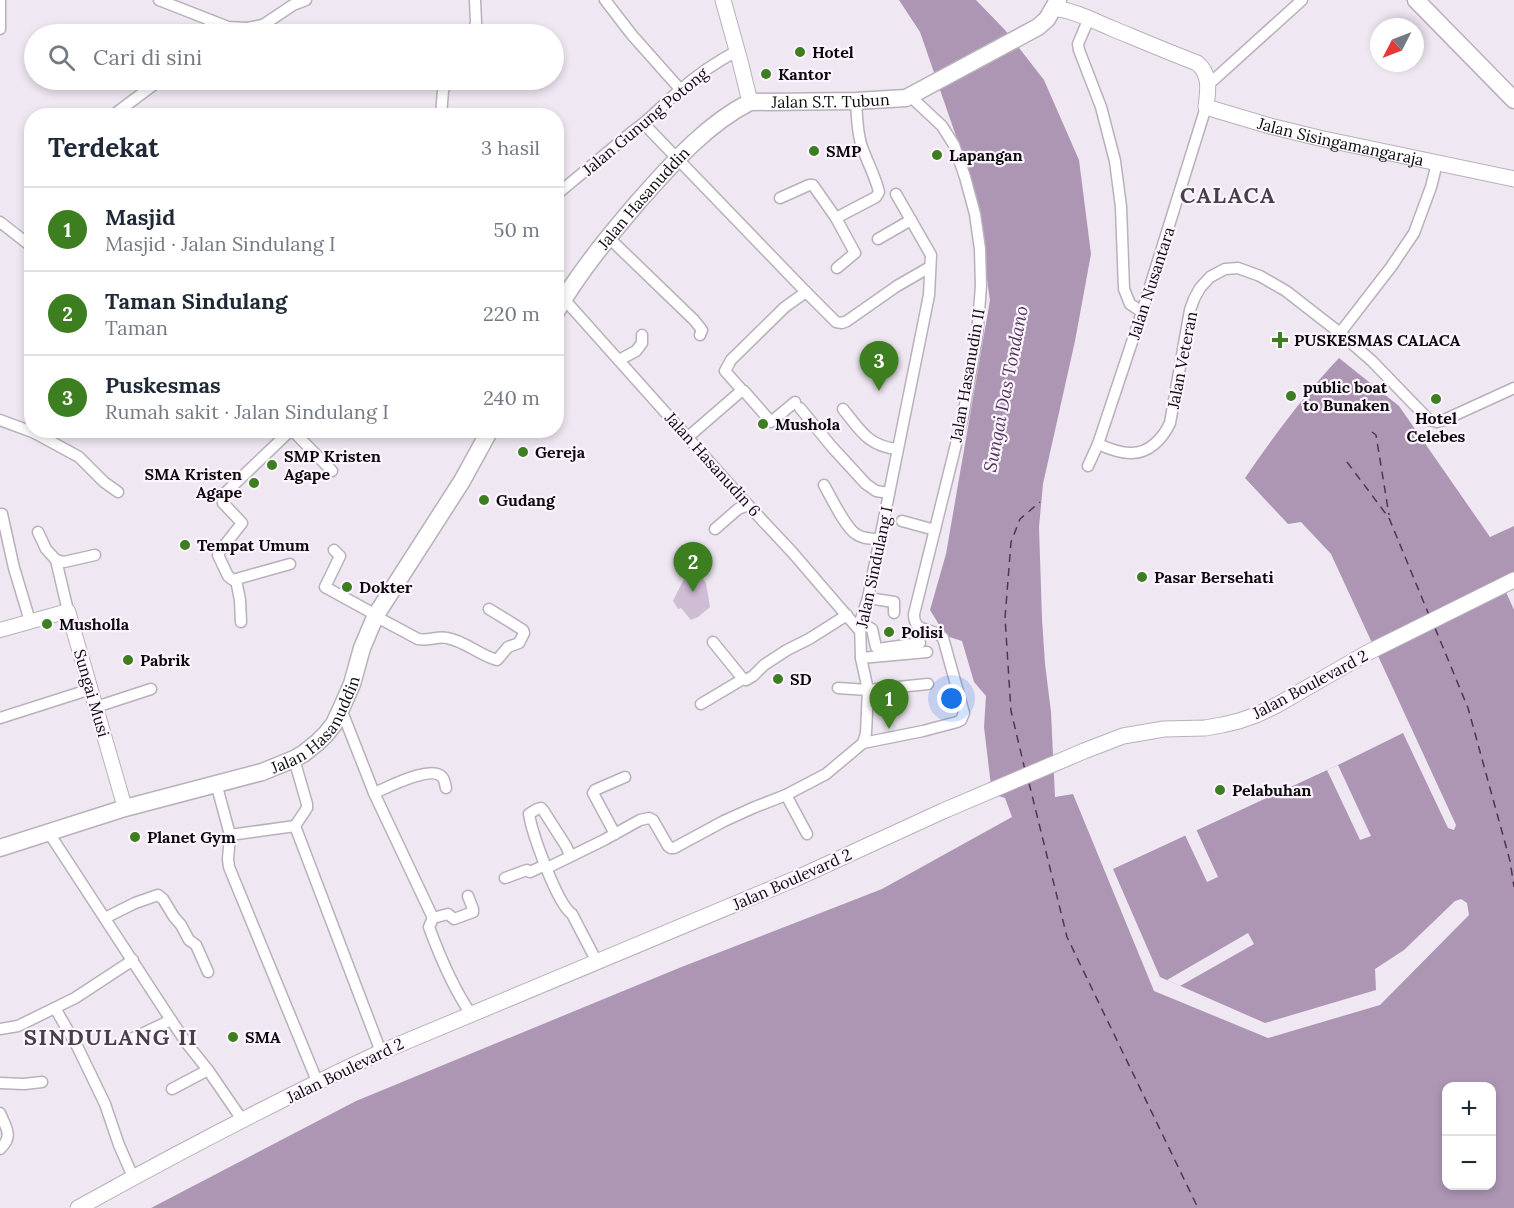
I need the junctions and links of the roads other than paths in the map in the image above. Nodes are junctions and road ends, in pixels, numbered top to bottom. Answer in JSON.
{"nodes":[{"id":1,"x":159,"y":0,"type":"edge"},
{"id":2,"x":306,"y":0,"type":"edge"},
{"id":3,"x":475,"y":0,"type":"edge"},
{"id":4,"x":605,"y":0,"type":"edge"},
{"id":5,"x":723,"y":0,"type":"edge"},
{"id":6,"x":1302,"y":0,"type":"edge"},
{"id":7,"x":1416,"y":0,"type":"edge"},
{"id":8,"x":0,"y":1,"type":"edge"},
{"id":9,"x":1049,"y":13,"type":"edge"},
{"id":10,"x":1086,"y":19,"type":"junction"},
{"id":11,"x":212,"y":21,"type":"junction"},
{"id":12,"x":210,"y":24,"type":"edge"},
{"id":13,"x":220,"y":24,"type":"edge"},
{"id":14,"x":273,"y":24,"type":"edge"},
{"id":15,"x":476,"y":24,"type":"edge"},
{"id":16,"x":0,"y":29,"type":"edge"},
{"id":17,"x":737,"y":51,"type":"junction"},
{"id":18,"x":1206,"y":78,"type":"junction"},
{"id":19,"x":680,"y":89,"type":"junction"},
{"id":20,"x":147,"y":90,"type":"edge"},
{"id":21,"x":443,"y":90,"type":"edge"},
{"id":22,"x":917,"y":93,"type":"junction"},
{"id":23,"x":1514,"y":100,"type":"edge"},
{"id":24,"x":856,"y":101,"type":"junction"},
{"id":25,"x":750,"y":102,"type":"junction"},
{"id":26,"x":1206,"y":107,"type":"junction"},
{"id":27,"x":123,"y":108,"type":"edge"},
{"id":28,"x":442,"y":108,"type":"edge"},
{"id":29,"x":644,"y":124,"type":"junction"},
{"id":30,"x":677,"y":158,"type":"junction"},
{"id":31,"x":1437,"y":163,"type":"junction"},
{"id":32,"x":1514,"y":179,"type":"edge"},
{"id":33,"x":564,"y":188,"type":"edge"},
{"id":34,"x":896,"y":194,"type":"dead end"},
{"id":35,"x":780,"y":198,"type":"dead end"},
{"id":36,"x":836,"y":218,"type":"junction"},
{"id":37,"x":911,"y":220,"type":"junction"},
{"id":38,"x":0,"y":222,"type":"edge"},
{"id":39,"x":608,"y":237,"type":"junction"},
{"id":40,"x":878,"y":239,"type":"dead end"},
{"id":41,"x":24,"y":241,"type":"edge"},
{"id":42,"x":930,"y":267,"type":"junction"},
{"id":43,"x":837,"y":268,"type":"dead end"},
{"id":44,"x":806,"y":292,"type":"junction"},
{"id":45,"x":564,"y":299,"type":"edge"},
{"id":46,"x":564,"y":309,"type":"edge"},
{"id":47,"x":1142,"y":312,"type":"junction"},
{"id":48,"x":1340,"y":333,"type":"junction"},
{"id":49,"x":642,"y":335,"type":"dead end"},
{"id":50,"x":700,"y":335,"type":"dead end"},
{"id":51,"x":619,"y":360,"type":"junction"},
{"id":52,"x":1514,"y":388,"type":"edge"},
{"id":53,"x":741,"y":390,"type":"junction"},
{"id":54,"x":843,"y":409,"type":"dead end"},
{"id":55,"x":0,"y":420,"type":"edge"},
{"id":56,"x":24,"y":429,"type":"edge"},
{"id":57,"x":688,"y":437,"type":"junction"},
{"id":58,"x":44,"y":438,"type":"edge"},
{"id":59,"x":283,"y":438,"type":"edge"},
{"id":60,"x":299,"y":438,"type":"edge"},
{"id":61,"x":486,"y":438,"type":"edge"},
{"id":62,"x":1098,"y":444,"type":"junction"},
{"id":63,"x":897,"y":449,"type":"junction"},
{"id":64,"x":1090,"y":462,"type":"dead end"},
{"id":65,"x":332,"y":471,"type":"dead end"},
{"id":66,"x":824,"y":485,"type":"dead end"},
{"id":67,"x":118,"y":492,"type":"dead end"},
{"id":68,"x":889,"y":493,"type":"junction"},
{"id":69,"x":748,"y":505,"type":"junction"},
{"id":70,"x":2,"y":509,"type":"edge"},
{"id":71,"x":902,"y":521,"type":"dead end"},
{"id":72,"x":715,"y":529,"type":"dead end"},
{"id":73,"x":935,"y":530,"type":"junction"},
{"id":74,"x":38,"y":532,"type":"dead end"},
{"id":75,"x":880,"y":539,"type":"junction"},
{"id":76,"x":334,"y":550,"type":"dead end"},
{"id":77,"x":95,"y":555,"type":"dead end"},
{"id":78,"x":56,"y":560,"type":"junction"},
{"id":79,"x":290,"y":564,"type":"dead end"},
{"id":80,"x":236,"y":580,"type":"junction"},
{"id":81,"x":1514,"y":580,"type":"edge"},
{"id":82,"x":868,"y":598,"type":"junction"},
{"id":83,"x":489,"y":609,"type":"dead end"},
{"id":84,"x":68,"y":611,"type":"junction"},
{"id":85,"x":894,"y":613,"type":"dead end"},
{"id":86,"x":375,"y":615,"type":"junction"},
{"id":87,"x":847,"y":615,"type":"junction"},
{"id":88,"x":30,"y":621,"type":"junction"},
{"id":89,"x":242,"y":622,"type":"dead end"},
{"id":90,"x":860,"y":626,"type":"junction"},
{"id":91,"x":0,"y":630,"type":"edge"},
{"id":92,"x":713,"y":642,"type":"dead end"},
{"id":93,"x":861,"y":658,"type":"junction"},
{"id":94,"x":743,"y":679,"type":"junction"},
{"id":95,"x":928,"y":684,"type":"dead end"},
{"id":96,"x":838,"y":688,"type":"dead end"},
{"id":97,"x":91,"y":689,"type":"junction"},
{"id":98,"x":151,"y":689,"type":"dead end"},
{"id":99,"x":868,"y":690,"type":"junction"},
{"id":100,"x":701,"y":704,"type":"dead end"},
{"id":101,"x":96,"y":707,"type":"junction"},
{"id":102,"x":341,"y":709,"type":"junction"},
{"id":103,"x":0,"y":718,"type":"edge"},
{"id":104,"x":863,"y":743,"type":"junction"},
{"id":105,"x":294,"y":759,"type":"junction"},
{"id":106,"x":625,"y":777,"type":"dead end"},
{"id":107,"x":216,"y":783,"type":"junction"},
{"id":108,"x":446,"y":788,"type":"dead end"},
{"id":109,"x":374,"y":793,"type":"junction"},
{"id":110,"x":786,"y":795,"type":"junction"},
{"id":111,"x":125,"y":808,"type":"junction"},
{"id":112,"x":295,"y":826,"type":"junction"},
{"id":113,"x":49,"y":833,"type":"junction"},
{"id":114,"x":615,"y":834,"type":"junction"},
{"id":115,"x":807,"y":834,"type":"dead end"},
{"id":116,"x":230,"y":835,"type":"junction"},
{"id":117,"x":0,"y":848,"type":"edge"},
{"id":118,"x":570,"y":855,"type":"junction"},
{"id":119,"x":547,"y":870,"type":"junction"},
{"id":120,"x":505,"y":878,"type":"dead end"},
{"id":121,"x":468,"y":896,"type":"dead end"},
{"id":122,"x":105,"y":918,"type":"junction"},
{"id":123,"x":434,"y":918,"type":"junction"},
{"id":124,"x":133,"y":960,"type":"junction"},
{"id":125,"x":597,"y":962,"type":"junction"},
{"id":126,"x":208,"y":972,"type":"dead end"},
{"id":127,"x":55,"y":1008,"type":"junction"},
{"id":128,"x":471,"y":1014,"type":"junction"},
{"id":129,"x":171,"y":1020,"type":"junction"},
{"id":130,"x":0,"y":1029,"type":"edge"},
{"id":131,"x":129,"y":1040,"type":"dead end"},
{"id":132,"x":381,"y":1052,"type":"junction"},
{"id":133,"x":208,"y":1070,"type":"junction"},
{"id":134,"x":317,"y":1081,"type":"junction"},
{"id":135,"x":42,"y":1082,"type":"dead end"},
{"id":136,"x":0,"y":1083,"type":"edge"},
{"id":137,"x":172,"y":1089,"type":"dead end"},
{"id":138,"x":0,"y":1113,"type":"edge"},
{"id":139,"x":243,"y":1120,"type":"junction"},
{"id":140,"x":0,"y":1149,"type":"edge"},
{"id":141,"x":134,"y":1177,"type":"junction"},
{"id":142,"x":78,"y":1208,"type":"edge"}],
"edges":[{"from":1,"to":11,"type":"street"},
{"from":2,"to":14,"type":"street"},
{"from":3,"to":15,"type":"street"},
{"from":4,"to":19,"type":"street"},
{"from":5,"to":17,"type":"main road"},
{"from":6,"to":18,"type":"street"},
{"from":7,"to":23,"type":"highway"},
{"from":8,"to":16,"type":"street"},
{"from":9,"to":10,"type":"main road","name":"Jalan S.T. Tubun"},
{"from":9,"to":22,"type":"highway","name":"Jalan S.T. Tubun"},
{"from":10,"to":18,"type":"main road"},
{"from":10,"to":47,"type":"street"},
{"from":11,"to":12,"type":"street"},
{"from":11,"to":13,"type":"street"},
{"from":17,"to":19,"type":"street","name":"Jalan Gunung Potong"},
{"from":17,"to":25,"type":"main road"},
{"from":18,"to":26,"type":"main road"},
{"from":19,"to":29,"type":"street","name":"Jalan Gunung Potong"},
{"from":20,"to":27,"type":"street"},
{"from":21,"to":28,"type":"street"},
{"from":22,"to":24,"type":"highway","name":"Jalan S.T. Tubun"},
{"from":22,"to":73,"type":"street","name":"Jalan Hasanudin II"},
{"from":24,"to":25,"type":"highway","name":"Jalan S.T. Tubun"},
{"from":24,"to":36,"type":"street"},
{"from":25,"to":30,"type":"highway","name":"Jalan Hasanuddin"},
{"from":26,"to":31,"type":"main road","name":"Jalan Sisingamangaraja"},
{"from":26,"to":47,"type":"street","name":"Jalan Nusantara"},
{"from":29,"to":30,"type":"street"},
{"from":29,"to":33,"type":"street","name":"Jalan Gunung Potong"},
{"from":30,"to":39,"type":"highway","name":"Jalan Hasanuddin"},
{"from":30,"to":44,"type":"street"},
{"from":31,"to":32,"type":"main road","name":"Jalan Sisingamangaraja"},
{"from":31,"to":48,"type":"street"},
{"from":34,"to":37,"type":"street","name":"Jalan Sindulang I"},
{"from":35,"to":36,"type":"street"},
{"from":36,"to":43,"type":"street"},
{"from":37,"to":40,"type":"street"},
{"from":37,"to":42,"type":"street","name":"Jalan Sindulang I"},
{"from":38,"to":41,"type":"street"},
{"from":39,"to":45,"type":"highway","name":"Jalan Hasanuddin"},
{"from":39,"to":50,"type":"street"},
{"from":42,"to":44,"type":"street"},
{"from":42,"to":63,"type":"street","name":"Jalan Sindulang I"},
{"from":44,"to":53,"type":"street"},
{"from":46,"to":51,"type":"street","name":"Jalan Hasanudin 6"},
{"from":47,"to":62,"type":"street","name":"Jalan Nusantara"},
{"from":48,"to":52,"type":"street","name":"Jalan Veteran"},
{"from":48,"to":62,"type":"street","name":"Jalan Veteran"},
{"from":49,"to":51,"type":"street"},
{"from":51,"to":57,"type":"street","name":"Jalan Hasanudin 6"},
{"from":53,"to":57,"type":"street"},
{"from":53,"to":68,"type":"street"},
{"from":54,"to":63,"type":"street"},
{"from":55,"to":56,"type":"street"},
{"from":57,"to":69,"type":"street","name":"Jalan Hasanudin 6"},
{"from":58,"to":67,"type":"street"},
{"from":59,"to":80,"type":"street"},
{"from":60,"to":65,"type":"street"},
{"from":61,"to":86,"type":"highway","name":"Jalan Hasanuddin"},
{"from":62,"to":64,"type":"street","name":"Jalan Nusantara"},
{"from":63,"to":68,"type":"street","name":"Jalan Sindulang I"},
{"from":66,"to":75,"type":"street"},
{"from":68,"to":75,"type":"street","name":"Jalan Sindulang I"},
{"from":69,"to":72,"type":"street"},
{"from":69,"to":87,"type":"street","name":"Jalan Hasanudin 6"},
{"from":70,"to":88,"type":"street"},
{"from":71,"to":73,"type":"street"},
{"from":73,"to":104,"type":"street","name":"Jalan Hasanudin II"},
{"from":74,"to":78,"type":"street"},
{"from":75,"to":82,"type":"street","name":"Jalan Sindulang I"},
{"from":76,"to":86,"type":"street"},
{"from":77,"to":78,"type":"street"},
{"from":78,"to":84,"type":"street"},
{"from":79,"to":80,"type":"street"},
{"from":80,"to":89,"type":"street"},
{"from":81,"to":125,"type":"main road","name":"Jalan Boulevard 2"},
{"from":82,"to":85,"type":"street"},
{"from":82,"to":90,"type":"street","name":"Jalan Sindulang I"},
{"from":83,"to":86,"type":"street"},
{"from":84,"to":88,"type":"street"},
{"from":84,"to":97,"type":"street","name":"Sungai Musi"},
{"from":86,"to":102,"type":"highway","name":"Jalan Hasanuddin"},
{"from":87,"to":90,"type":"street","name":"Jalan Hasanudin 6"},
{"from":87,"to":94,"type":"street"},
{"from":88,"to":91,"type":"street"},
{"from":90,"to":93,"type":"street","name":"Jalan Sindulang I"},
{"from":90,"to":93,"type":"street","name":"Jalan Hasanudin 6"},
{"from":92,"to":94,"type":"street"},
{"from":93,"to":99,"type":"street","name":"Jalan Sindulang I"},
{"from":94,"to":100,"type":"street"},
{"from":95,"to":99,"type":"street"},
{"from":96,"to":99,"type":"street"},
{"from":97,"to":101,"type":"street","name":"Sungai Musi"},
{"from":97,"to":103,"type":"street"},
{"from":98,"to":101,"type":"street"},
{"from":99,"to":104,"type":"street","name":"Jalan Sindulang I"},
{"from":101,"to":111,"type":"street","name":"Sungai Musi"},
{"from":102,"to":105,"type":"highway","name":"Jalan Hasanuddin"},
{"from":102,"to":109,"type":"street"},
{"from":104,"to":110,"type":"street"},
{"from":105,"to":107,"type":"highway","name":"Jalan Hasanuddin"},
{"from":105,"to":112,"type":"street"},
{"from":106,"to":114,"type":"street"},
{"from":107,"to":111,"type":"highway","name":"Jalan Hasanuddin"},
{"from":107,"to":116,"type":"street"},
{"from":108,"to":109,"type":"street"},
{"from":109,"to":123,"type":"street"},
{"from":110,"to":114,"type":"street"},
{"from":110,"to":115,"type":"street"},
{"from":111,"to":113,"type":"highway","name":"Jalan Hasanuddin"},
{"from":112,"to":116,"type":"street"},
{"from":112,"to":132,"type":"street"},
{"from":113,"to":117,"type":"highway","name":"Jalan Hasanuddin"},
{"from":113,"to":122,"type":"street"},
{"from":114,"to":118,"type":"street"},
{"from":116,"to":134,"type":"street"},
{"from":118,"to":119,"type":"street"},
{"from":118,"to":119,"type":"street"},
{"from":119,"to":120,"type":"street"},
{"from":119,"to":125,"type":"street"},
{"from":121,"to":123,"type":"street"},
{"from":122,"to":124,"type":"street"},
{"from":122,"to":126,"type":"street"},
{"from":123,"to":128,"type":"street"},
{"from":124,"to":127,"type":"street"},
{"from":124,"to":129,"type":"street"},
{"from":125,"to":128,"type":"main road","name":"Jalan Boulevard 2"},
{"from":127,"to":130,"type":"street"},
{"from":127,"to":141,"type":"street"},
{"from":128,"to":132,"type":"main road","name":"Jalan Boulevard 2"},
{"from":129,"to":131,"type":"street"},
{"from":129,"to":133,"type":"street"},
{"from":132,"to":134,"type":"main road","name":"Jalan Boulevard 2"},
{"from":133,"to":137,"type":"street"},
{"from":133,"to":139,"type":"street"},
{"from":134,"to":139,"type":"main road","name":"Jalan Boulevard 2"},
{"from":135,"to":136,"type":"street"},
{"from":138,"to":140,"type":"street"},
{"from":139,"to":141,"type":"main road","name":"Jalan Boulevard 2"},
{"from":141,"to":142,"type":"main road","name":"Jalan Boulevard 2"}]}
